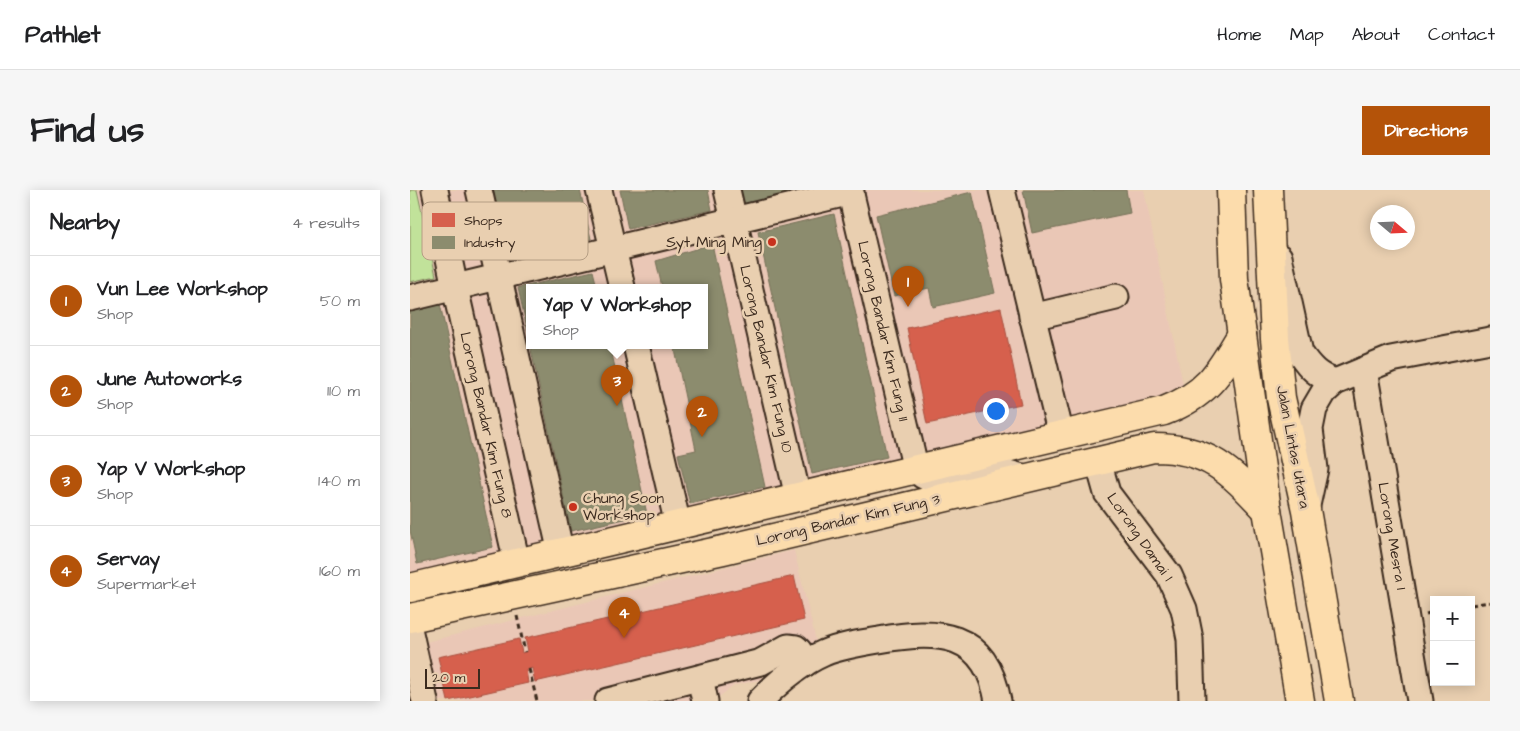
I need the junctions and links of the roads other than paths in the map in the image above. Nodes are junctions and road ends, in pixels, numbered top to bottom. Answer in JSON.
{"nodes":[{"id":1,"x":600,"y":190,"type":"edge"},
{"id":2,"x":727,"y":190,"type":"edge"},
{"id":3,"x":1002,"y":190,"type":"edge"},
{"id":4,"x":1231,"y":190,"type":"edge"},
{"id":5,"x":1268,"y":190,"type":"edge"},
{"id":6,"x":850,"y":191,"type":"edge"},
{"id":7,"x":734,"y":221,"type":"junction"},
{"id":8,"x":1269,"y":221,"type":"junction"},
{"id":9,"x":613,"y":250,"type":"junction"},
{"id":10,"x":588,"y":256,"type":"edge"},
{"id":11,"x":450,"y":260,"type":"edge"},
{"id":12,"x":495,"y":260,"type":"edge"},
{"id":13,"x":571,"y":260,"type":"edge"},
{"id":14,"x":499,"y":277,"type":"junction"},
{"id":15,"x":621,"y":284,"type":"edge"},
{"id":16,"x":455,"y":288,"type":"junction"},
{"id":17,"x":1116,"y":297,"type":"dead end"},
{"id":18,"x":410,"y":298,"type":"edge"},
{"id":19,"x":1032,"y":317,"type":"junction"},
{"id":20,"x":1242,"y":334,"type":"junction"},
{"id":21,"x":1490,"y":340,"type":"edge"},
{"id":22,"x":637,"y":349,"type":"edge"},
{"id":23,"x":1364,"y":370,"type":"junction"},
{"id":24,"x":1335,"y":382,"type":"junction"},
{"id":25,"x":1061,"y":435,"type":"junction"},
{"id":26,"x":1098,"y":461,"type":"junction"},
{"id":27,"x":916,"y":470,"type":"junction"},
{"id":28,"x":1026,"y":478,"type":"junction"},
{"id":29,"x":798,"y":497,"type":"junction"},
{"id":30,"x":1267,"y":510,"type":"junction"},
{"id":31,"x":1306,"y":510,"type":"junction"},
{"id":32,"x":714,"y":517,"type":"junction"},
{"id":33,"x":678,"y":525,"type":"junction"},
{"id":34,"x":723,"y":550,"type":"junction"},
{"id":35,"x":561,"y":553,"type":"junction"},
{"id":36,"x":518,"y":563,"type":"junction"},
{"id":37,"x":410,"y":588,"type":"edge"},
{"id":38,"x":410,"y":618,"type":"edge"},
{"id":39,"x":410,"y":633,"type":"edge"},
{"id":40,"x":804,"y":664,"type":"junction"},
{"id":41,"x":702,"y":689,"type":"edge"},
{"id":42,"x":425,"y":701,"type":"edge"},
{"id":43,"x":608,"y":701,"type":"edge"},
{"id":44,"x":760,"y":701,"type":"edge"},
{"id":45,"x":998,"y":701,"type":"edge"},
{"id":46,"x":1192,"y":701,"type":"edge"},
{"id":47,"x":1300,"y":701,"type":"edge"},
{"id":48,"x":1339,"y":701,"type":"edge"},
{"id":49,"x":1420,"y":701,"type":"edge"}],
"edges":[{"from":1,"to":9,"type":"street"},
{"from":2,"to":7,"type":"street","name":"Lorong Bandar Kim Fung 10"},
{"from":3,"to":19,"type":"street"},
{"from":4,"to":20,"type":"main road","name":"Jalan Lintas Utara"},
{"from":5,"to":8,"type":"main road","name":"Jalan Lintas Utara"},
{"from":6,"to":7,"type":"street"},
{"from":6,"to":27,"type":"street","name":"Lorong Bandar Kim Fung 11"},
{"from":7,"to":9,"type":"street"},
{"from":7,"to":29,"type":"street","name":"Lorong Bandar Kim Fung 10"},
{"from":8,"to":24,"type":"street"},
{"from":8,"to":31,"type":"main road","name":"Jalan Lintas Utara"},
{"from":9,"to":10,"type":"street"},
{"from":9,"to":15,"type":"street"},
{"from":11,"to":16,"type":"street","name":"Lorong Bandar Kim Fung 8"},
{"from":12,"to":14,"type":"street"},
{"from":13,"to":14,"type":"street"},
{"from":14,"to":16,"type":"street"},
{"from":14,"to":35,"type":"street"},
{"from":16,"to":18,"type":"street"},
{"from":16,"to":36,"type":"street","name":"Lorong Bandar Kim Fung 8"},
{"from":17,"to":19,"type":"street"},
{"from":19,"to":25,"type":"street"},
{"from":20,"to":25,"type":"main road"},
{"from":20,"to":30,"type":"main road","name":"Jalan Lintas Utara"},
{"from":21,"to":23,"type":"street"},
{"from":22,"to":33,"type":"street"},
{"from":23,"to":24,"type":"street"},
{"from":23,"to":49,"type":"street","name":"Lorong Mesra 1"},
{"from":24,"to":31,"type":"street"},
{"from":25,"to":27,"type":"main road"},
{"from":26,"to":28,"type":"main road","name":"Lorong Bandar Kim Fung 3"},
{"from":26,"to":30,"type":"main road","name":"Lorong Bandar Kim Fung 3"},
{"from":26,"to":46,"type":"street","name":"Lorong Damai 1"},
{"from":27,"to":28,"type":"street"},
{"from":27,"to":29,"type":"main road"},
{"from":28,"to":34,"type":"main road","name":"Lorong Bandar Kim Fung 3"},
{"from":29,"to":32,"type":"main road"},
{"from":30,"to":47,"type":"main road","name":"Jalan Lintas Utara"},
{"from":31,"to":48,"type":"main road","name":"Jalan Lintas Utara"},
{"from":32,"to":33,"type":"main road"},
{"from":32,"to":34,"type":"main road"},
{"from":33,"to":35,"type":"main road"},
{"from":34,"to":38,"type":"main road","name":"Lorong Bandar Kim Fung 3"},
{"from":35,"to":36,"type":"main road"},
{"from":36,"to":37,"type":"main road"},
{"from":39,"to":42,"type":"street"},
{"from":40,"to":41,"type":"street"},
{"from":40,"to":44,"type":"street"},
{"from":40,"to":45,"type":"street"},
{"from":41,"to":43,"type":"street"}]}
